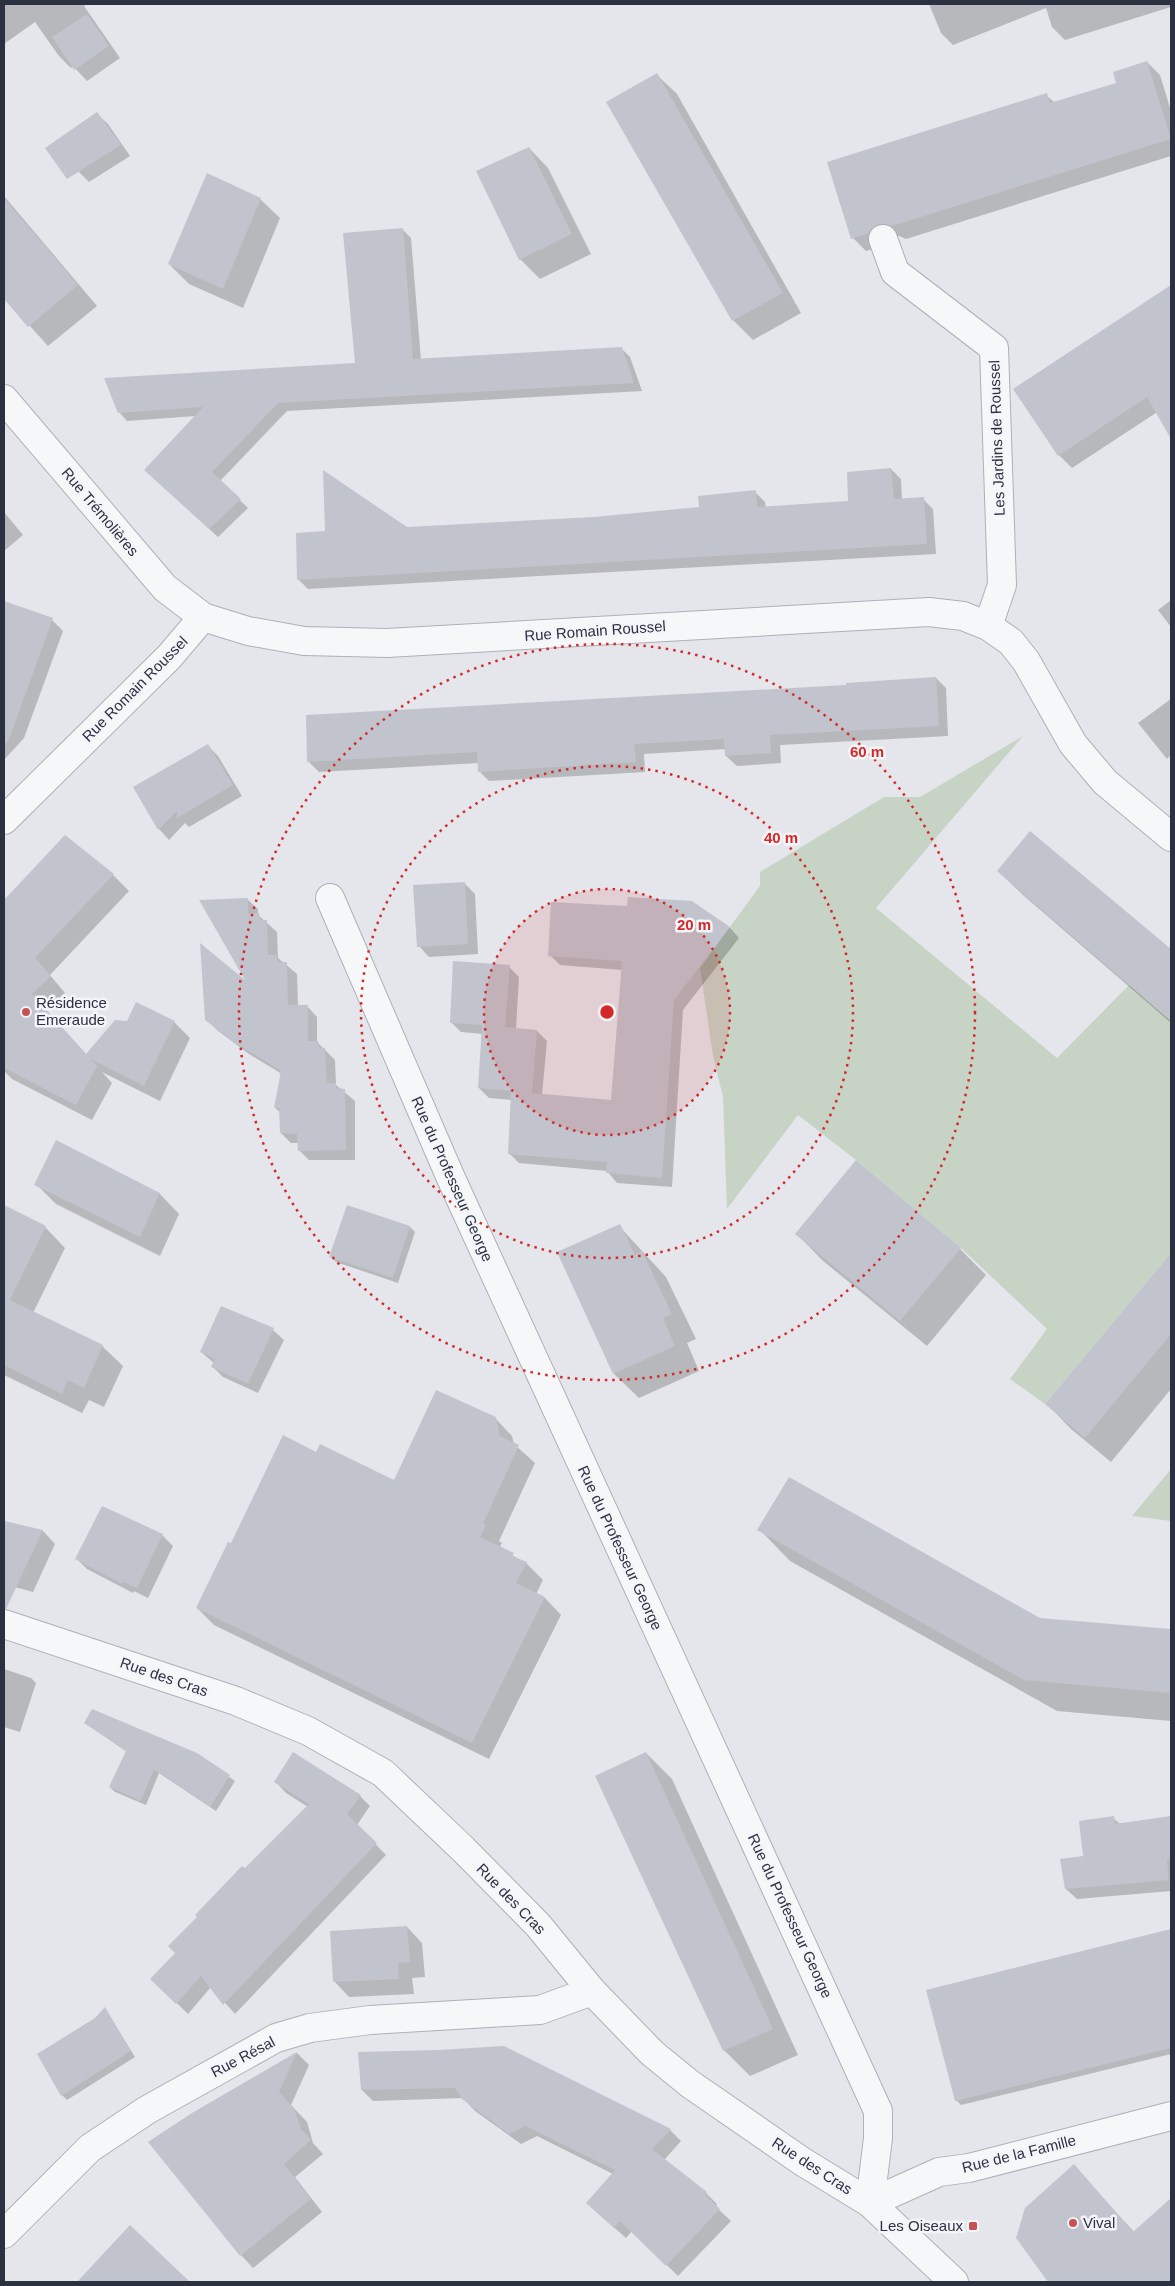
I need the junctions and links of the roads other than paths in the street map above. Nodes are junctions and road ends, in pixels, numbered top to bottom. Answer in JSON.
{"nodes":[{"id":1,"x":883,"y":239,"type":"dead end"},
{"id":2,"x":4,"y":399,"type":"edge"},
{"id":3,"x":204,"y":616,"type":"junction"},
{"id":4,"x":988,"y":626,"type":"junction"},
{"id":5,"x":4,"y":820,"type":"edge"},
{"id":6,"x":1171,"y":838,"type":"edge"},
{"id":7,"x":330,"y":898,"type":"dead end"},
{"id":8,"x":4,"y":1624,"type":"edge"},
{"id":9,"x":592,"y":1992,"type":"junction"},
{"id":10,"x":1171,"y":2116,"type":"edge"},
{"id":11,"x":870,"y":2203,"type":"junction"},
{"id":12,"x":4,"y":2234,"type":"edge"},
{"id":13,"x":954,"y":2282,"type":"edge"}],
"edges":[{"from":1,"to":4,"type":"street","name":"Les Jardins de Roussel"},
{"from":2,"to":3,"type":"street","name":"Rue Trémolières"},
{"from":3,"to":4,"type":"street","name":"Rue Romain Roussel"},
{"from":3,"to":5,"type":"street","name":"Rue Romain Roussel"},
{"from":4,"to":6,"type":"street","name":"Rue Romain Roussel"},
{"from":7,"to":11,"type":"street","name":"Rue du Professeur George"},
{"from":8,"to":9,"type":"street","name":"Rue des Cras"},
{"from":9,"to":11,"type":"street","name":"Rue des Cras"},
{"from":9,"to":12,"type":"street","name":"Rue Résal"},
{"from":10,"to":11,"type":"street","name":"Rue de la Famille"},
{"from":11,"to":13,"type":"street","name":"Rue des Cras"}]}
